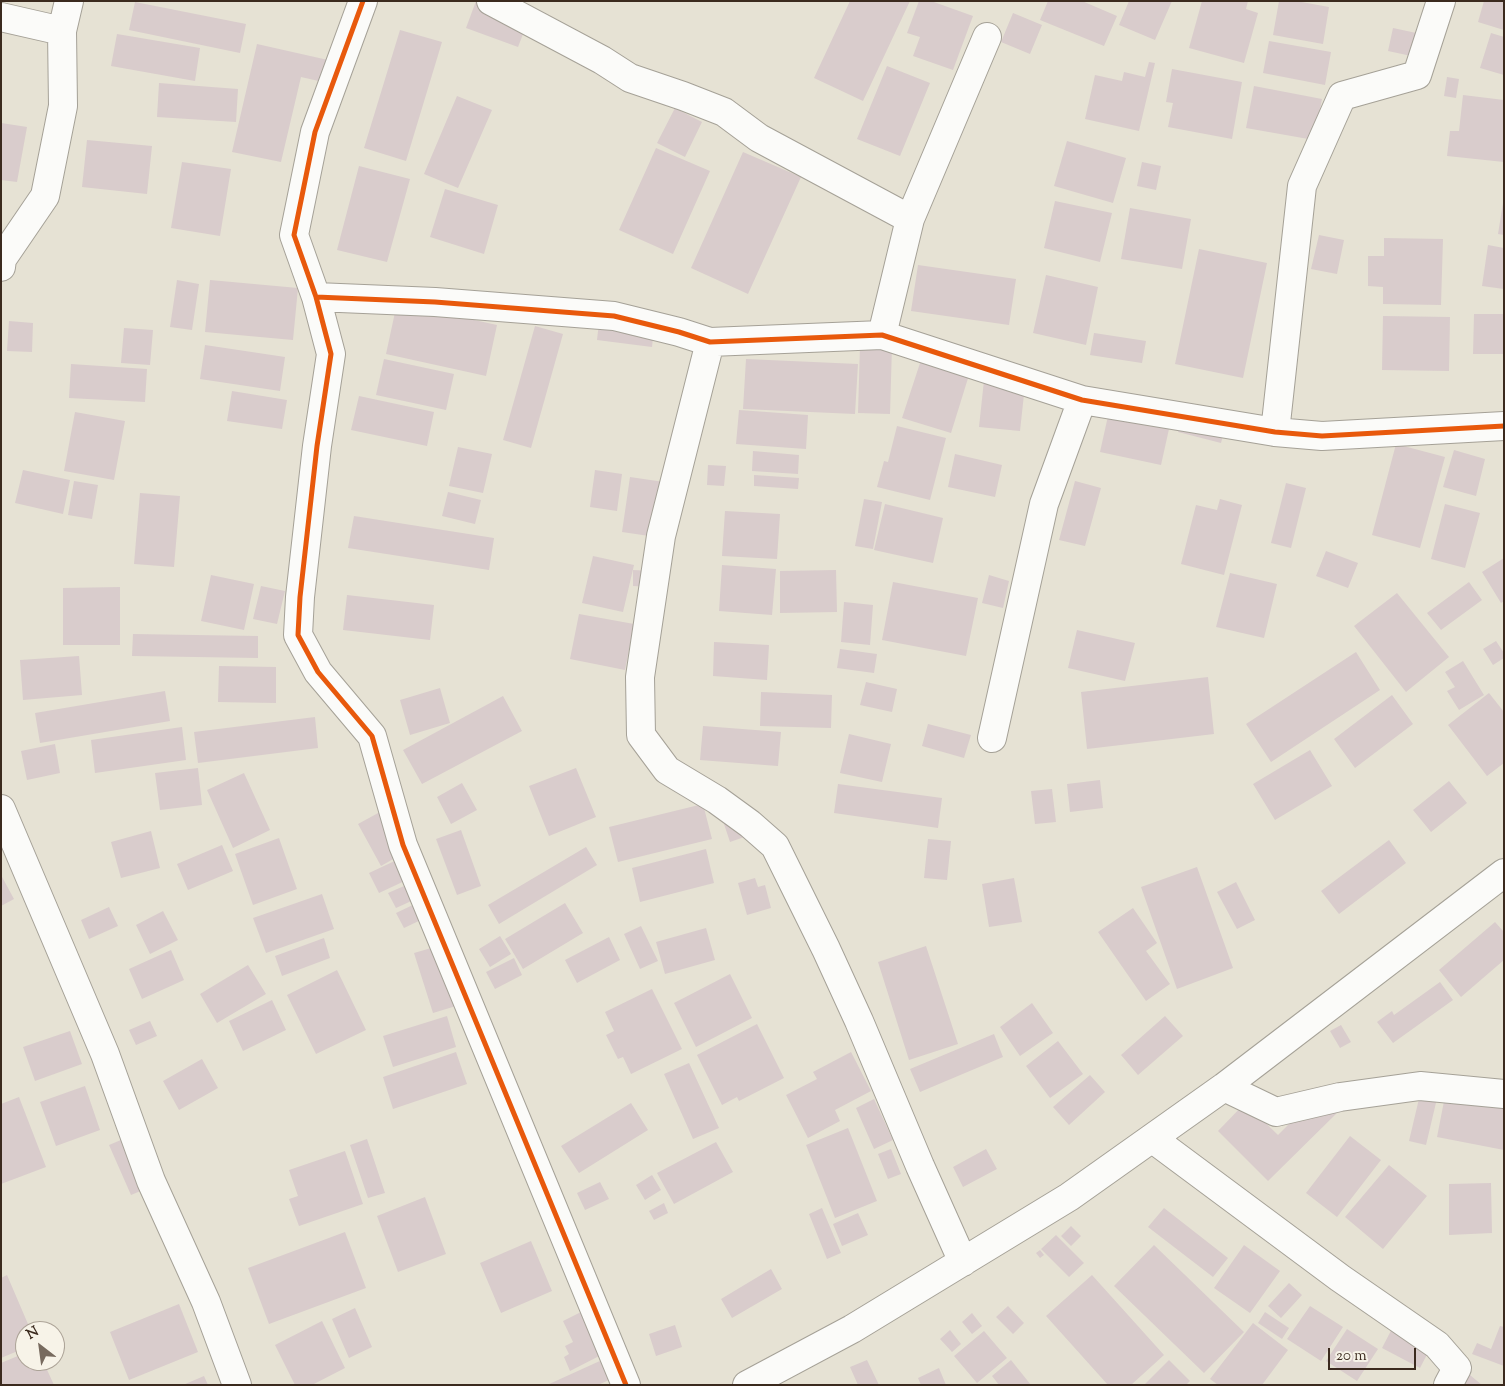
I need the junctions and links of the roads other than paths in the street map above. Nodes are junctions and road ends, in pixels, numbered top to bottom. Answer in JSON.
{"nodes":[{"id":1,"x":68,"y":1,"type":"edge"},
{"id":2,"x":363,"y":1,"type":"edge"},
{"id":3,"x":491,"y":1,"type":"edge"},
{"id":4,"x":1441,"y":1,"type":"edge"},
{"id":5,"x":1,"y":17,"type":"edge"},
{"id":6,"x":62,"y":31,"type":"junction"},
{"id":7,"x":987,"y":37,"type":"dead end"},
{"id":8,"x":910,"y":220,"type":"junction"},
{"id":9,"x":1,"y":267,"type":"edge"},
{"id":10,"x":316,"y":296,"type":"junction"},
{"id":11,"x":882,"y":335,"type":"junction"},
{"id":12,"x":710,"y":342,"type":"junction"},
{"id":13,"x":1082,"y":400,"type":"junction"},
{"id":14,"x":1504,"y":426,"type":"edge"},
{"id":15,"x":1275,"y":432,"type":"junction"},
{"id":16,"x":992,"y":738,"type":"dead end"},
{"id":17,"x":1,"y":809,"type":"edge"},
{"id":18,"x":1504,"y":873,"type":"edge"},
{"id":19,"x":1224,"y":1087,"type":"junction"},
{"id":20,"x":1504,"y":1094,"type":"edge"},
{"id":21,"x":1153,"y":1139,"type":"junction"},
{"id":22,"x":963,"y":1262,"type":"junction"},
{"id":23,"x":237,"y":1385,"type":"edge"},
{"id":24,"x":626,"y":1385,"type":"edge"},
{"id":25,"x":747,"y":1385,"type":"edge"},
{"id":26,"x":1448,"y":1385,"type":"edge"}],
"edges":[{"from":1,"to":6,"type":"street"},
{"from":2,"to":10,"type":"street"},
{"from":3,"to":8,"type":"street"},
{"from":4,"to":15,"type":"street"},
{"from":5,"to":6,"type":"street"},
{"from":6,"to":9,"type":"street"},
{"from":7,"to":8,"type":"street"},
{"from":8,"to":11,"type":"street"},
{"from":10,"to":12,"type":"street"},
{"from":10,"to":24,"type":"street"},
{"from":11,"to":12,"type":"street"},
{"from":11,"to":13,"type":"street"},
{"from":12,"to":22,"type":"street"},
{"from":13,"to":15,"type":"street"},
{"from":13,"to":16,"type":"street"},
{"from":14,"to":15,"type":"street"},
{"from":17,"to":23,"type":"street"},
{"from":18,"to":19,"type":"street"},
{"from":19,"to":20,"type":"street"},
{"from":19,"to":21,"type":"street"},
{"from":21,"to":22,"type":"street"},
{"from":21,"to":26,"type":"street"},
{"from":22,"to":25,"type":"street"}]}
